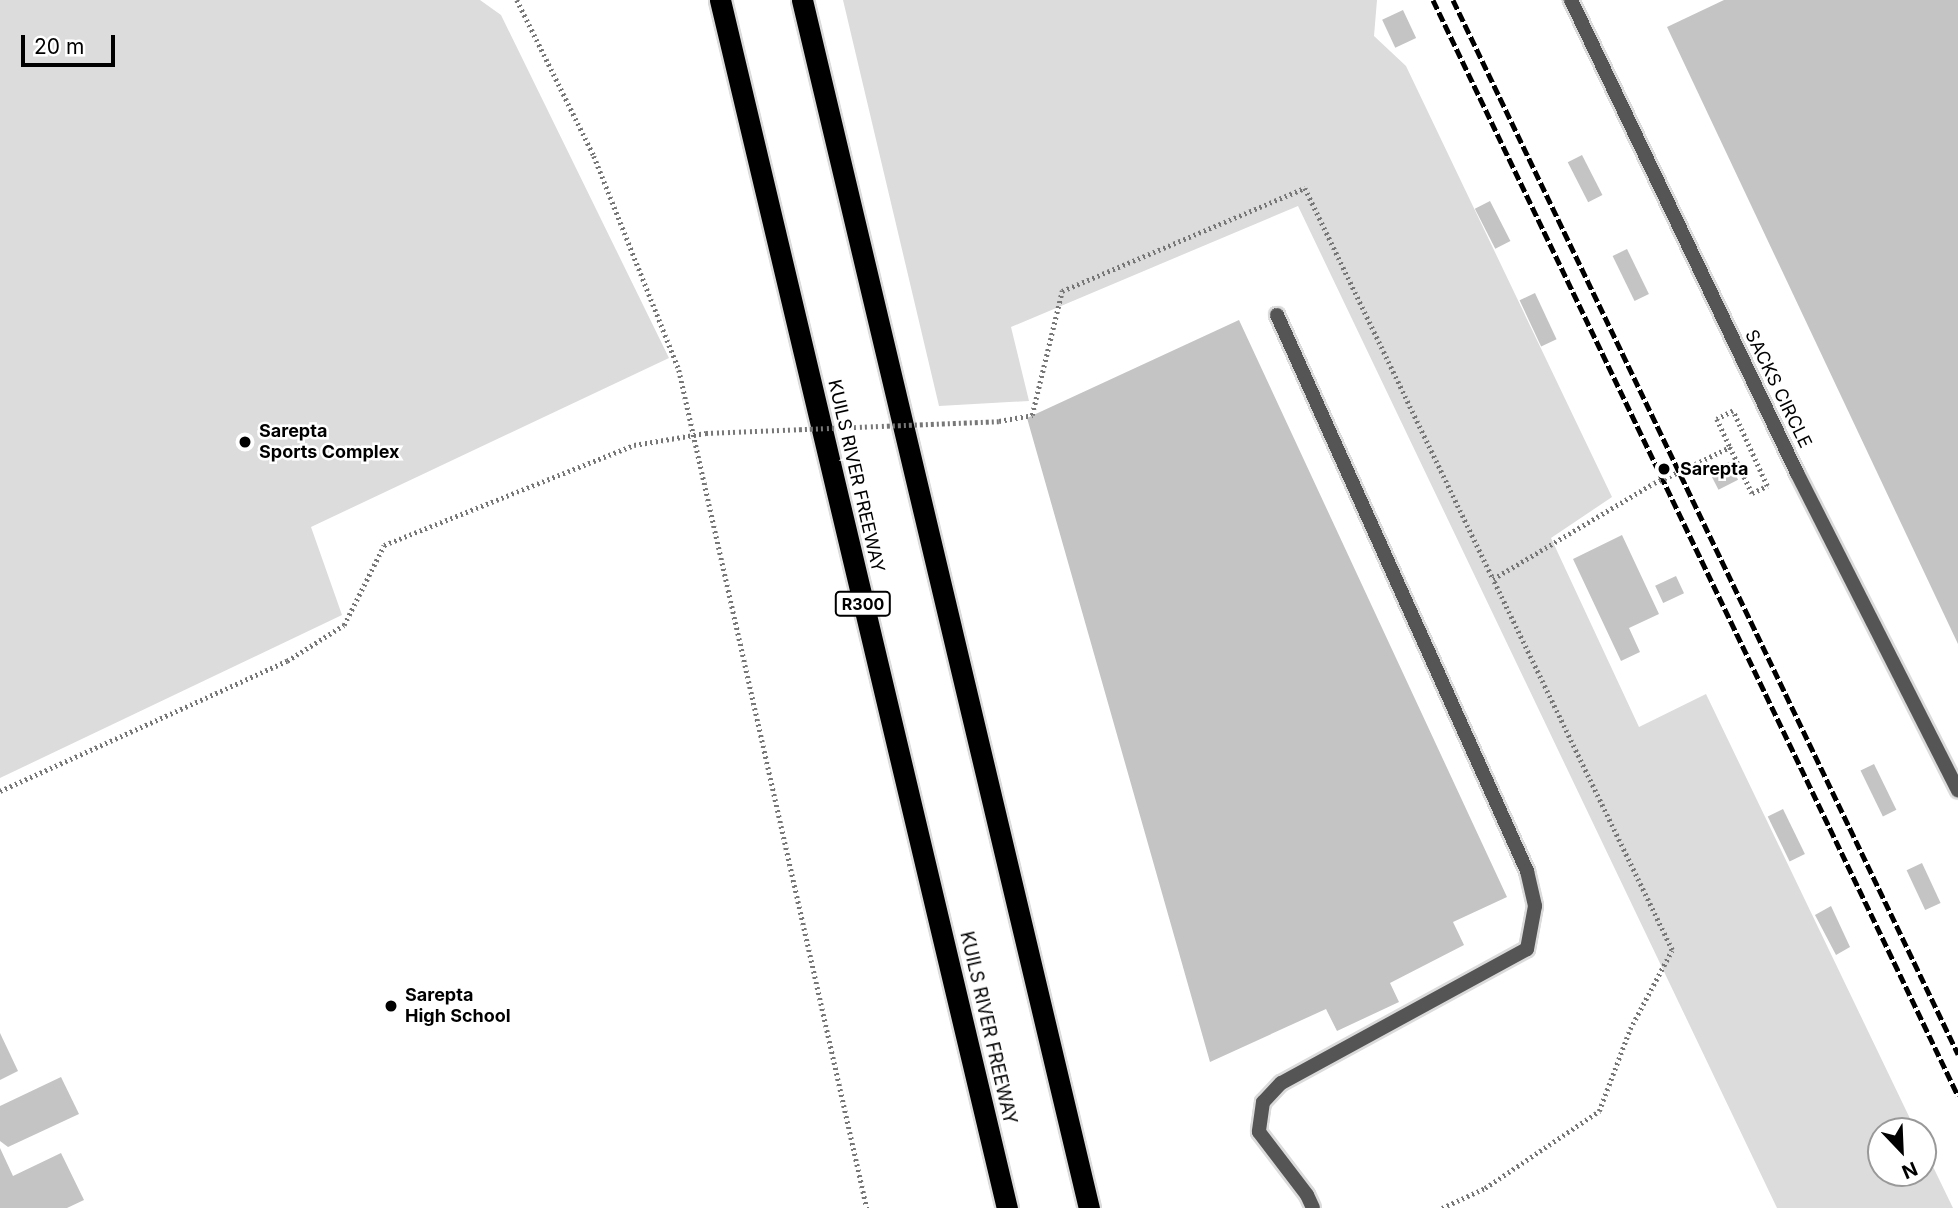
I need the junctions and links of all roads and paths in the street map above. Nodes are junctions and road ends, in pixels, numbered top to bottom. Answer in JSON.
{"nodes":[{"id":1,"x":517,"y":0,"type":"edge"},
{"id":2,"x":720,"y":0,"type":"edge"},
{"id":3,"x":802,"y":0,"type":"edge"},
{"id":4,"x":1571,"y":0,"type":"edge"},
{"id":5,"x":1277,"y":315,"type":"dead end"},
{"id":6,"x":999,"y":421,"type":"dead end"},
{"id":7,"x":693,"y":434,"type":"junction"},
{"id":8,"x":1730,"y":447,"type":"junction"},
{"id":9,"x":1621,"y":499,"type":"dead end"},
{"id":10,"x":1493,"y":579,"type":"dead end"},
{"id":11,"x":0,"y":791,"type":"edge"},
{"id":12,"x":1958,"y":791,"type":"edge"},
{"id":13,"x":1310,"y":1202,"type":"edge"},
{"id":14,"x":867,"y":1208,"type":"edge"},
{"id":15,"x":1007,"y":1208,"type":"edge"},
{"id":16,"x":1089,"y":1208,"type":"edge"},
{"id":17,"x":1442,"y":1208,"type":"edge"}],
"edges":[{"from":1,"to":7,"type":"path"},
{"from":2,"to":15,"type":"highway","name":"KUILS RIVER FREEWAY","number":"R300"},
{"from":3,"to":16,"type":"highway"},
{"from":4,"to":12,"type":"lane","name":"SACKS CIRCLE"},
{"from":5,"to":13,"type":"lane"},
{"from":6,"to":7,"type":"path","bridge":true},
{"from":7,"to":11,"type":"path"},
{"from":7,"to":14,"type":"path"},
{"from":8,"to":8,"type":"path"},
{"from":8,"to":9,"type":"path","bridge":true},
{"from":10,"to":17,"type":"path"}]}
